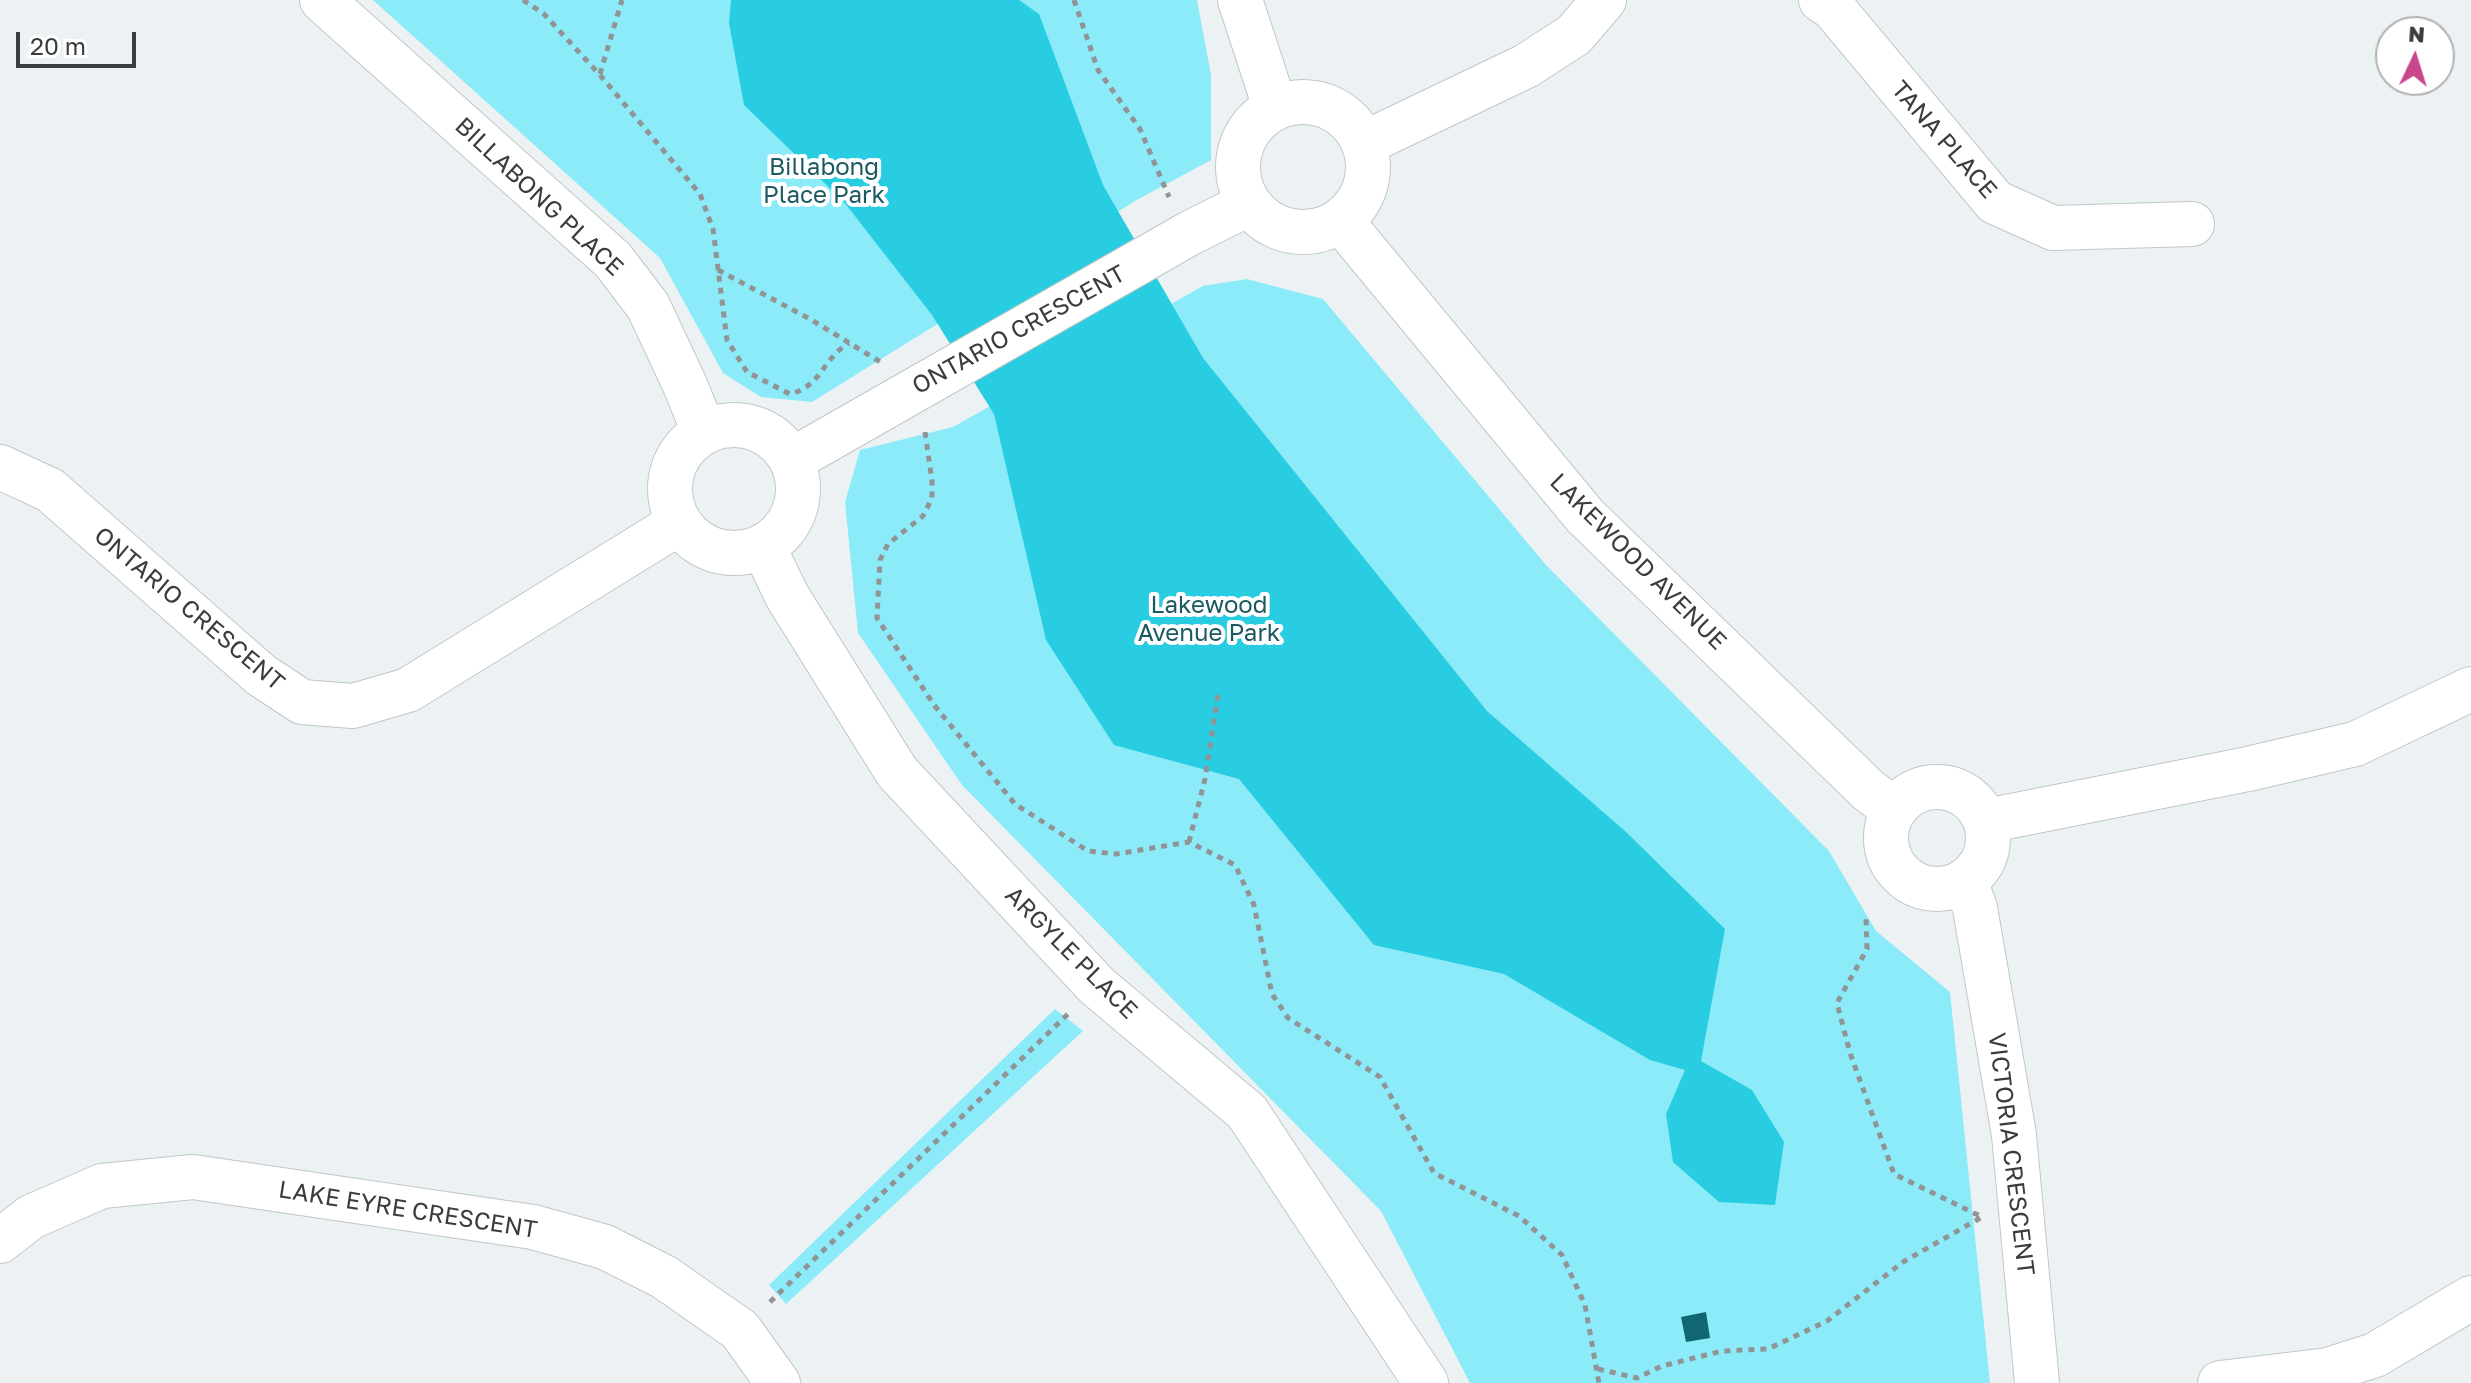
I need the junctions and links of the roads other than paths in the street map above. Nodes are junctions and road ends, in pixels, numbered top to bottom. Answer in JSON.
{"nodes":[{"id":1,"x":322,"y":0,"type":"edge"},
{"id":2,"x":1240,"y":0,"type":"edge"},
{"id":3,"x":1604,"y":0,"type":"edge"},
{"id":4,"x":1821,"y":0,"type":"edge"},
{"id":5,"x":1275,"y":107,"type":"junction"},
{"id":6,"x":1365,"y":143,"type":"junction"},
{"id":7,"x":1248,"y":204,"type":"junction"},
{"id":8,"x":1341,"y":221,"type":"junction"},
{"id":9,"x":2192,"y":224,"type":"dead end"},
{"id":10,"x":704,"y":432,"type":"junction"},
{"id":11,"x":792,"y":460,"type":"junction"},
{"id":12,"x":0,"y":467,"type":"edge"},
{"id":13,"x":679,"y":523,"type":"junction"},
{"id":14,"x":763,"y":546,"type":"junction"},
{"id":15,"x":2471,"y":689,"type":"edge"},
{"id":16,"x":1894,"y":810,"type":"junction"},
{"id":17,"x":1986,"y":821,"type":"junction"},
{"id":18,"x":1965,"y":881,"type":"junction"},
{"id":19,"x":0,"y":1241,"type":"edge"},
{"id":20,"x":2471,"y":1298,"type":"edge"},
{"id":21,"x":778,"y":1383,"type":"edge"},
{"id":22,"x":1426,"y":1383,"type":"edge"},
{"id":23,"x":2037,"y":1383,"type":"edge"},
{"id":24,"x":2220,"y":1383,"type":"edge"}],
"edges":[{"from":1,"to":10,"type":"street","name":"BILLABONG PLACE"},
{"from":2,"to":5,"type":"street"},
{"from":3,"to":6,"type":"street"},
{"from":4,"to":9,"type":"street","name":"TANA PLACE"},
{"from":5,"to":6,"type":"street"},
{"from":5,"to":7,"type":"street"},
{"from":6,"to":8,"type":"street"},
{"from":7,"to":8,"type":"street"},
{"from":7,"to":11,"type":"street","name":"ONTARIO CRESCENT"},
{"from":8,"to":16,"type":"street","name":"LAKEWOOD AVENUE"},
{"from":10,"to":11,"type":"street"},
{"from":10,"to":13,"type":"street"},
{"from":11,"to":14,"type":"street"},
{"from":12,"to":13,"type":"street","name":"ONTARIO CRESCENT"},
{"from":13,"to":14,"type":"street"},
{"from":14,"to":22,"type":"street","name":"ARGYLE PLACE"},
{"from":15,"to":17,"type":"street"},
{"from":16,"to":17,"type":"street"},
{"from":16,"to":18,"type":"street"},
{"from":17,"to":18,"type":"street"},
{"from":18,"to":23,"type":"street","name":"VICTORIA CRESCENT"},
{"from":19,"to":21,"type":"street","name":"LAKE EYRE CRESCENT"},
{"from":20,"to":24,"type":"street"}]}
